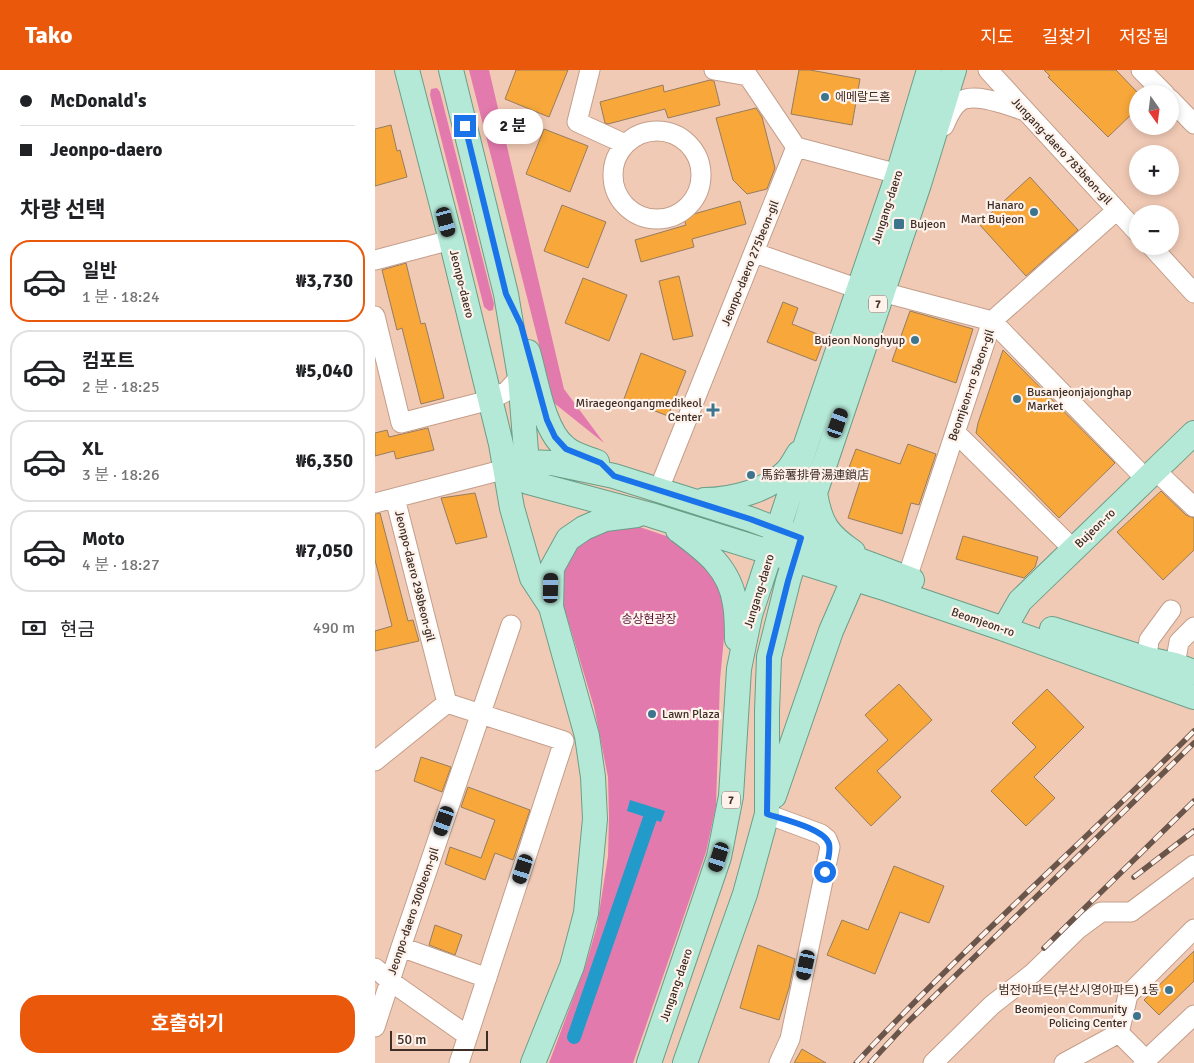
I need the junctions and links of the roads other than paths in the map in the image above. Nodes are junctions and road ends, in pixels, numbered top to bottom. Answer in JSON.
{"nodes":[{"id":1,"x":407,"y":70,"type":"edge"},
{"id":2,"x":451,"y":70,"type":"edge"},
{"id":3,"x":590,"y":70,"type":"edge"},
{"id":4,"x":714,"y":70,"type":"edge"},
{"id":5,"x":929,"y":70,"type":"edge"},
{"id":6,"x":955,"y":70,"type":"edge"},
{"id":7,"x":988,"y":70,"type":"edge"},
{"id":8,"x":1141,"y":70,"type":"edge"},
{"id":9,"x":749,"y":73,"type":"edge"},
{"id":10,"x":1156,"y":85,"type":"edge"},
{"id":11,"x":1179,"y":100,"type":"edge"},
{"id":12,"x":1194,"y":102,"type":"edge"},
{"id":13,"x":1179,"y":108,"type":"edge"},
{"id":14,"x":1025,"y":111,"type":"junction"},
{"id":15,"x":1194,"y":124,"type":"edge"},
{"id":16,"x":625,"y":144,"type":"junction"},
{"id":17,"x":796,"y":147,"type":"junction"},
{"id":18,"x":928,"y":152,"type":"junction"},
{"id":19,"x":898,"y":174,"type":"junction"},
{"id":20,"x":1117,"y":210,"type":"junction"},
{"id":21,"x":1129,"y":223,"type":"edge"},
{"id":22,"x":451,"y":240,"type":"junction"},
{"id":23,"x":755,"y":253,"type":"junction"},
{"id":24,"x":1159,"y":255,"type":"edge"},
{"id":25,"x":375,"y":260,"type":"edge"},
{"id":26,"x":859,"y":289,"type":"junction"},
{"id":27,"x":883,"y":292,"type":"junction"},
{"id":28,"x":1194,"y":293,"type":"edge"},
{"id":29,"x":506,"y":294,"type":"junction"},
{"id":30,"x":375,"y":316,"type":"edge"},
{"id":31,"x":992,"y":321,"type":"junction"},
{"id":32,"x":520,"y":377,"type":"junction"},
{"id":33,"x":490,"y":400,"type":"junction"},
{"id":34,"x":955,"y":432,"type":"junction"},
{"id":35,"x":1194,"y":433,"type":"edge"},
{"id":36,"x":806,"y":444,"type":"junction"},
{"id":37,"x":520,"y":471,"type":"junction"},
{"id":38,"x":1151,"y":474,"type":"junction"},
{"id":39,"x":614,"y":476,"type":"junction"},
{"id":40,"x":659,"y":489,"type":"junction"},
{"id":41,"x":815,"y":494,"type":"junction"},
{"id":42,"x":395,"y":498,"type":"junction"},
{"id":43,"x":690,"y":500,"type":"junction"},
{"id":44,"x":375,"y":503,"type":"edge"},
{"id":45,"x":1194,"y":507,"type":"edge"},
{"id":46,"x":656,"y":517,"type":"junction"},
{"id":47,"x":778,"y":529,"type":"junction"},
{"id":48,"x":801,"y":538,"type":"junction"},
{"id":49,"x":1073,"y":549,"type":"junction"},
{"id":50,"x":771,"y":553,"type":"junction"},
{"id":51,"x":794,"y":561,"type":"junction"},
{"id":52,"x":863,"y":572,"type":"junction"},
{"id":53,"x":907,"y":578,"type":"junction"},
{"id":54,"x":551,"y":607,"type":"junction"},
{"id":55,"x":1171,"y":610,"type":"dead end"},
{"id":56,"x":1008,"y":622,"type":"junction"},
{"id":57,"x":511,"y":625,"type":"dead end"},
{"id":58,"x":1194,"y":627,"type":"edge"},
{"id":59,"x":1147,"y":660,"type":"junction"},
{"id":60,"x":739,"y":669,"type":"junction"},
{"id":61,"x":1184,"y":669,"type":"edge"},
{"id":62,"x":1194,"y":697,"type":"edge"},
{"id":63,"x":447,"y":703,"type":"junction"},
{"id":64,"x":480,"y":714,"type":"junction"},
{"id":65,"x":575,"y":738,"type":"junction"},
{"id":66,"x":375,"y":761,"type":"edge"},
{"id":67,"x":767,"y":814,"type":"junction"},
{"id":68,"x":1194,"y":865,"type":"edge"},
{"id":69,"x":1194,"y":929,"type":"edge"},
{"id":70,"x":401,"y":946,"type":"junction"},
{"id":71,"x":375,"y":968,"type":"edge"},
{"id":72,"x":487,"y":978,"type":"junction"},
{"id":73,"x":389,"y":981,"type":"junction"},
{"id":74,"x":1194,"y":1015,"type":"edge"},
{"id":75,"x":375,"y":1028,"type":"edge"},
{"id":76,"x":1119,"y":1033,"type":"junction"},
{"id":77,"x":468,"y":1036,"type":"junction"},
{"id":78,"x":1145,"y":1061,"type":"edge"},
{"id":79,"x":459,"y":1063,"type":"edge"},
{"id":80,"x":533,"y":1063,"type":"edge"},
{"id":81,"x":649,"y":1063,"type":"edge"},
{"id":82,"x":685,"y":1063,"type":"edge"},
{"id":83,"x":779,"y":1063,"type":"edge"},
{"id":84,"x":933,"y":1063,"type":"edge"},
{"id":85,"x":1064,"y":1063,"type":"edge"}],
"edges":[{"from":1,"to":22,"type":"main road","name":"Jeonpo-daero"},
{"from":2,"to":29,"type":"main road","name":"Jeonpo-daero"},
{"from":3,"to":16,"type":"street"},
{"from":4,"to":9,"type":"street"},
{"from":5,"to":19,"type":"main road","name":"Jungang-daero","number":"7"},
{"from":6,"to":18,"type":"main road","name":"Jungang-daero","number":"7"},
{"from":7,"to":14,"type":"street","name":"Jungang-daero 783beon-gil"},
{"from":8,"to":10,"type":"street"},
{"from":9,"to":17,"type":"street"},
{"from":11,"to":12,"type":"street"},
{"from":13,"to":15,"type":"street"},
{"from":14,"to":18,"type":"street"},
{"from":14,"to":20,"type":"street","name":"Jungang-daero 783beon-gil"},
{"from":16,"to":16,"type":"street"},
{"from":17,"to":19,"type":"street"},
{"from":17,"to":23,"type":"street","name":"Jeonpo-daero 275beon-gil"},
{"from":18,"to":27,"type":"main road","name":"Jungang-daero","number":"7"},
{"from":19,"to":26,"type":"main road","name":"Jungang-daero","number":"7"},
{"from":20,"to":21,"type":"street","name":"Jungang-daero 783beon-gil"},
{"from":20,"to":31,"type":"street","name":"Beomjeon-ro 5beon-gil"},
{"from":22,"to":25,"type":"street"},
{"from":22,"to":33,"type":"main road","name":"Jeonpo-daero"},
{"from":23,"to":26,"type":"street"},
{"from":23,"to":40,"type":"street","name":"Jeonpo-daero 275beon-gil"},
{"from":24,"to":28,"type":"street"},
{"from":26,"to":36,"type":"main road","name":"Jungang-daero","number":"7"},
{"from":27,"to":31,"type":"street"},
{"from":27,"to":41,"type":"main road","name":"Jungang-daero","number":"7"},
{"from":29,"to":32,"type":"main road","name":"Jeonpo-daero"},
{"from":29,"to":39,"type":"main road"},
{"from":30,"to":33,"type":"street"},
{"from":31,"to":34,"type":"street","name":"Beomjeon-ro 5beon-gil"},
{"from":31,"to":38,"type":"street"},
{"from":32,"to":33,"type":"street"},
{"from":32,"to":37,"type":"main road","name":"Jeonpo-daero"},
{"from":33,"to":37,"type":"main road","name":"Jeonpo-daero"},
{"from":34,"to":49,"type":"street"},
{"from":34,"to":53,"type":"street","name":"Beomjeon-ro 5beon-gil"},
{"from":35,"to":38,"type":"main road","name":"Bujeon-ro"},
{"from":36,"to":43,"type":"main road"},
{"from":36,"to":47,"type":"main road","name":"Jungang-daero","number":"7"},
{"from":37,"to":39,"type":"main road"},
{"from":37,"to":42,"type":"street","name":"Jeonpo-daero 298beon-gil"},
{"from":37,"to":46,"type":"main road"},
{"from":37,"to":54,"type":"main road","name":"Jeonpo-daero"},
{"from":38,"to":45,"type":"street"},
{"from":38,"to":49,"type":"main road","name":"Bujeon-ro"},
{"from":39,"to":40,"type":"main road"},
{"from":40,"to":43,"type":"main road"},
{"from":41,"to":48,"type":"main road","name":"Jungang-daero","number":"7"},
{"from":41,"to":52,"type":"main road"},
{"from":42,"to":44,"type":"street","name":"Jeonpo-daero 298beon-gil"},
{"from":42,"to":63,"type":"street","name":"Jeonpo-daero 298beon-gil"},
{"from":43,"to":47,"type":"main road"},
{"from":46,"to":50,"type":"main road"},
{"from":46,"to":54,"type":"main road"},
{"from":46,"to":60,"type":"main road"},
{"from":47,"to":48,"type":"main road","name":"Beomjeon-ro"},
{"from":47,"to":50,"type":"main road","name":"Jungang-daero","number":"7"},
{"from":48,"to":51,"type":"main road","name":"Jungang-daero","number":"7"},
{"from":48,"to":52,"type":"main road","name":"Beomjeon-ro"},
{"from":49,"to":56,"type":"main road","name":"Bujeon-ro"},
{"from":50,"to":51,"type":"main road","name":"Beomjeon-ro"},
{"from":50,"to":60,"type":"main road","name":"Jungang-daero","number":"7"},
{"from":51,"to":52,"type":"main road","name":"Beomjeon-ro"},
{"from":51,"to":67,"type":"main road","name":"Jungang-daero","number":"7"},
{"from":52,"to":53,"type":"main road","name":"Beomjeon-ro"},
{"from":52,"to":56,"type":"main road","name":"Beomjeon-ro"},
{"from":52,"to":67,"type":"main road"},
{"from":53,"to":56,"type":"main road","name":"Beomjeon-ro"},
{"from":54,"to":65,"type":"main road"},
{"from":55,"to":59,"type":"street"},
{"from":56,"to":59,"type":"main road","name":"Beomjeon-ro"},
{"from":56,"to":62,"type":"main road","name":"Beomjeon-ro"},
{"from":57,"to":64,"type":"street","name":"Jeonpo-daero 300beon-gil"},
{"from":58,"to":61,"type":"street"},
{"from":59,"to":61,"type":"main road","name":"Beomjeon-ro"},
{"from":60,"to":81,"type":"main road","name":"Jungang-daero","number":"7"},
{"from":63,"to":64,"type":"street"},
{"from":63,"to":66,"type":"street"},
{"from":64,"to":65,"type":"street"},
{"from":64,"to":70,"type":"street","name":"Jeonpo-daero 300beon-gil"},
{"from":65,"to":72,"type":"street"},
{"from":65,"to":80,"type":"main road"},
{"from":67,"to":82,"type":"main road","name":"Jungang-daero","number":"7"},
{"from":67,"to":83,"type":"street"},
{"from":68,"to":84,"type":"street"},
{"from":69,"to":76,"type":"street"},
{"from":70,"to":72,"type":"street"},
{"from":70,"to":73,"type":"street","name":"Jeonpo-daero 300beon-gil"},
{"from":71,"to":73,"type":"street"},
{"from":72,"to":77,"type":"street"},
{"from":73,"to":75,"type":"street","name":"Jeonpo-daero 300beon-gil"},
{"from":73,"to":77,"type":"street"},
{"from":74,"to":78,"type":"street"},
{"from":76,"to":78,"type":"street"},
{"from":76,"to":85,"type":"street"},
{"from":77,"to":79,"type":"street"}]}
